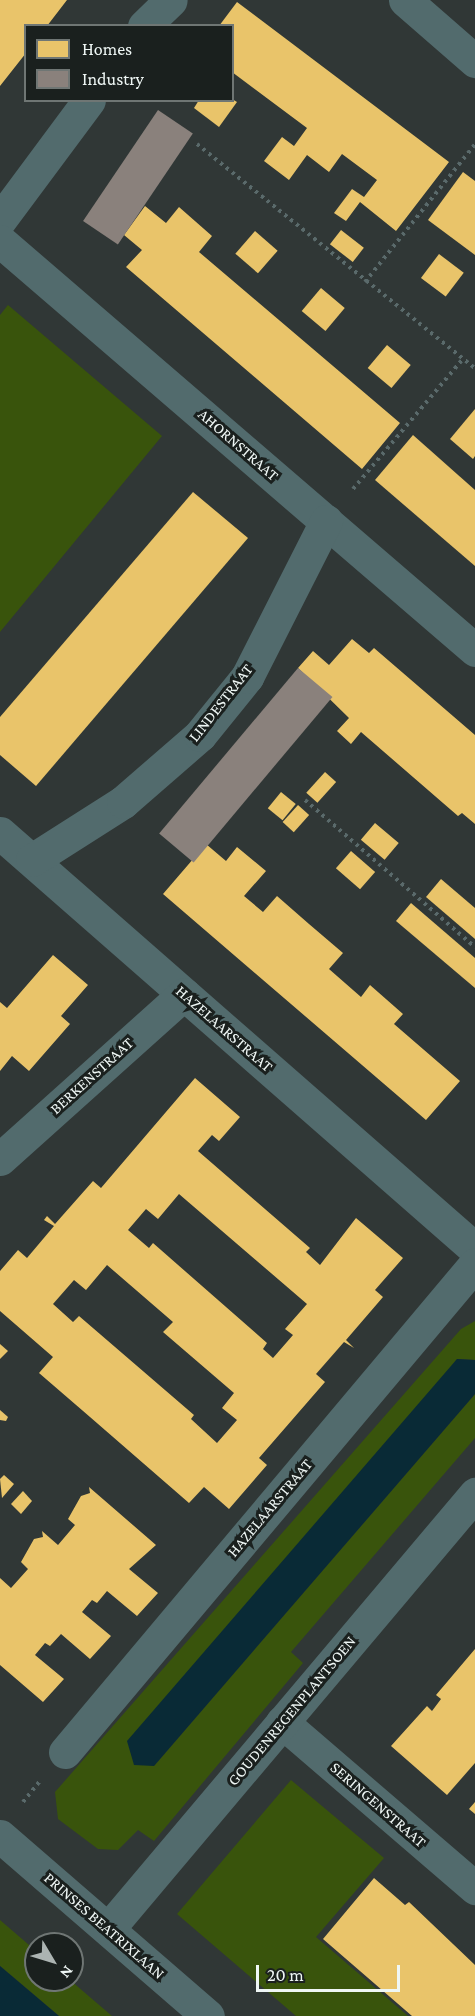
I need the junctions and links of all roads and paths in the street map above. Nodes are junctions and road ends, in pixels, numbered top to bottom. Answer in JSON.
{"nodes":[{"id":1,"x":171,"y":0,"type":"edge"},
{"id":2,"x":405,"y":0,"type":"edge"},
{"id":3,"x":146,"y":24,"type":"edge"},
{"id":4,"x":475,"y":61,"type":"edge"},
{"id":5,"x":88,"y":102,"type":"edge"},
{"id":6,"x":197,"y":144,"type":"dead end"},
{"id":7,"x":475,"y":144,"type":"edge"},
{"id":8,"x":0,"y":220,"type":"edge"},
{"id":9,"x":0,"y":241,"type":"edge"},
{"id":10,"x":365,"y":282,"type":"junction"},
{"id":11,"x":464,"y":359,"type":"junction"},
{"id":12,"x":475,"y":368,"type":"edge"},
{"id":13,"x":326,"y":520,"type":"junction"},
{"id":14,"x":475,"y":650,"type":"edge"},
{"id":15,"x":304,"y":800,"type":"dead end"},
{"id":16,"x":0,"y":833,"type":"edge"},
{"id":17,"x":32,"y":860,"type":"junction"},
{"id":18,"x":475,"y":947,"type":"edge"},
{"id":19,"x":184,"y":994,"type":"junction"},
{"id":20,"x":0,"y":1159,"type":"edge"},
{"id":21,"x":470,"y":1234,"type":"edge"},
{"id":22,"x":475,"y":1264,"type":"edge"},
{"id":23,"x":475,"y":1494,"type":"edge"},
{"id":24,"x":282,"y":1722,"type":"junction"},
{"id":25,"x":65,"y":1752,"type":"joint"},
{"id":26,"x":7,"y":1824,"type":"edge"},
{"id":27,"x":475,"y":1888,"type":"edge"},
{"id":28,"x":109,"y":1928,"type":"junction"},
{"id":29,"x":208,"y":2016,"type":"edge"}],
"edges":[{"from":1,"to":3,"type":"street"},
{"from":2,"to":4,"type":"street"},
{"from":5,"to":8,"type":"street"},
{"from":6,"to":10,"type":"path"},
{"from":7,"to":10,"type":"path"},
{"from":9,"to":13,"type":"street","name":"AHORNSTRAAT"},
{"from":10,"to":11,"type":"path"},
{"from":11,"to":12,"type":"path"},
{"from":11,"to":13,"type":"path"},
{"from":13,"to":14,"type":"street","name":"AHORNSTRAAT"},
{"from":13,"to":17,"type":"street","name":"LINDESTRAAT"},
{"from":15,"to":18,"type":"path"},
{"from":16,"to":17,"type":"street","name":"HAZELAARSTRAAT"},
{"from":17,"to":19,"type":"street","name":"HAZELAARSTRAAT"},
{"from":19,"to":20,"type":"street","name":"BERKENSTRAAT"},
{"from":19,"to":21,"type":"street","name":"HAZELAARSTRAAT"},
{"from":22,"to":25,"type":"street","name":"HAZELAARSTRAAT"},
{"from":23,"to":24,"type":"street","name":"GOUDENREGENPLANTSOEN"},
{"from":24,"to":27,"type":"street","name":"SERINGENSTRAAT"},
{"from":24,"to":28,"type":"street","name":"GOUDENREGENPLANTSOEN"},
{"from":25,"to":26,"type":"path"},
{"from":26,"to":28,"type":"street","name":"PRINSES BEATRIXLAAN"},
{"from":28,"to":29,"type":"street","name":"PRINSES BEATRIXLAAN"}]}
